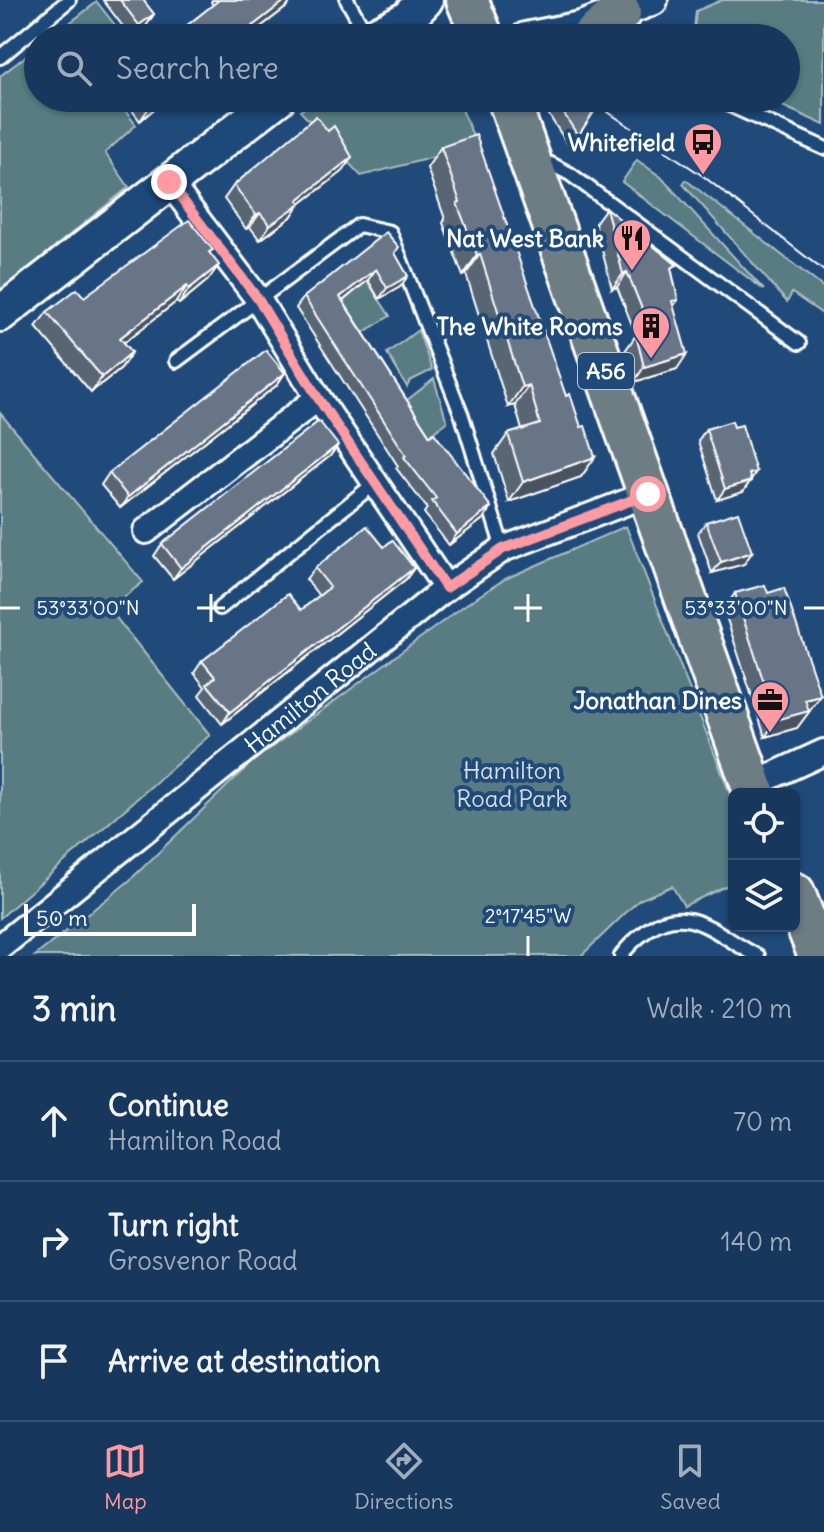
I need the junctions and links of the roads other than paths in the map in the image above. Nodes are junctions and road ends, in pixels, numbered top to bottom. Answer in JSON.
{"nodes":[{"id":1,"x":69,"y":0,"type":"edge"},
{"id":2,"x":347,"y":0,"type":"edge"},
{"id":3,"x":425,"y":0,"type":"edge"},
{"id":4,"x":467,"y":0,"type":"edge"},
{"id":5,"x":622,"y":19,"type":"edge"},
{"id":6,"x":40,"y":24,"type":"edge"},
{"id":7,"x":359,"y":24,"type":"edge"},
{"id":8,"x":397,"y":24,"type":"edge"},
{"id":9,"x":477,"y":24,"type":"edge"},
{"id":10,"x":596,"y":24,"type":"edge"},
{"id":11,"x":24,"y":37,"type":"edge"},
{"id":12,"x":0,"y":57,"type":"edge"},
{"id":13,"x":260,"y":112,"type":"edge"},
{"id":14,"x":521,"y":112,"type":"edge"},
{"id":15,"x":745,"y":112,"type":"edge"},
{"id":16,"x":824,"y":148,"type":"edge"},
{"id":17,"x":535,"y":166,"type":"junction"},
{"id":18,"x":169,"y":182,"type":"junction"},
{"id":19,"x":258,"y":299,"type":"junction"},
{"id":20,"x":0,"y":314,"type":"edge"},
{"id":21,"x":799,"y":343,"type":"dead end"},
{"id":22,"x":176,"y":361,"type":"dead end"},
{"id":23,"x":318,"y":398,"type":"junction"},
{"id":24,"x":375,"y":483,"type":"junction"},
{"id":25,"x":648,"y":494,"type":"junction"},
{"id":26,"x":146,"y":531,"type":"dead end"},
{"id":27,"x":503,"y":549,"type":"junction"},
{"id":28,"x":446,"y":588,"type":"junction"},
{"id":29,"x":220,"y":608,"type":"dead end"},
{"id":30,"x":824,"y":752,"type":"edge"},
{"id":31,"x":752,"y":788,"type":"edge"},
{"id":32,"x":757,"y":788,"type":"edge"},
{"id":33,"x":800,"y":912,"type":"edge"},
{"id":34,"x":0,"y":947,"type":"edge"},
{"id":35,"x":813,"y":952,"type":"edge"},
{"id":36,"x":621,"y":956,"type":"edge"},
{"id":37,"x":758,"y":956,"type":"edge"}],
"edges":[{"from":1,"to":6,"type":"lane"},
{"from":2,"to":7,"type":"lane"},
{"from":3,"to":8,"type":"main road"},
{"from":4,"to":9,"type":"highway"},
{"from":5,"to":10,"type":"street"},
{"from":11,"to":12,"type":"lane"},
{"from":13,"to":18,"type":"main road"},
{"from":14,"to":17,"type":"highway","number":"A56"},
{"from":15,"to":16,"type":"lane"},
{"from":17,"to":21,"type":"lane"},
{"from":17,"to":25,"type":"highway","number":"A56"},
{"from":18,"to":19,"type":"street"},
{"from":18,"to":20,"type":"main road"},
{"from":19,"to":22,"type":"lane"},
{"from":19,"to":23,"type":"street"},
{"from":19,"to":27,"type":"lane"},
{"from":23,"to":24,"type":"street"},
{"from":23,"to":26,"type":"street"},
{"from":24,"to":28,"type":"street"},
{"from":24,"to":29,"type":"lane"},
{"from":25,"to":27,"type":"street","name":"Hamilton Road"},
{"from":25,"to":31,"type":"highway","number":"A56"},
{"from":27,"to":28,"type":"street","name":"Hamilton Road"},
{"from":28,"to":34,"type":"street","name":"Hamilton Road"},
{"from":30,"to":32,"type":"street"},
{"from":33,"to":35,"type":"highway"},
{"from":36,"to":37,"type":"lane"}]}
